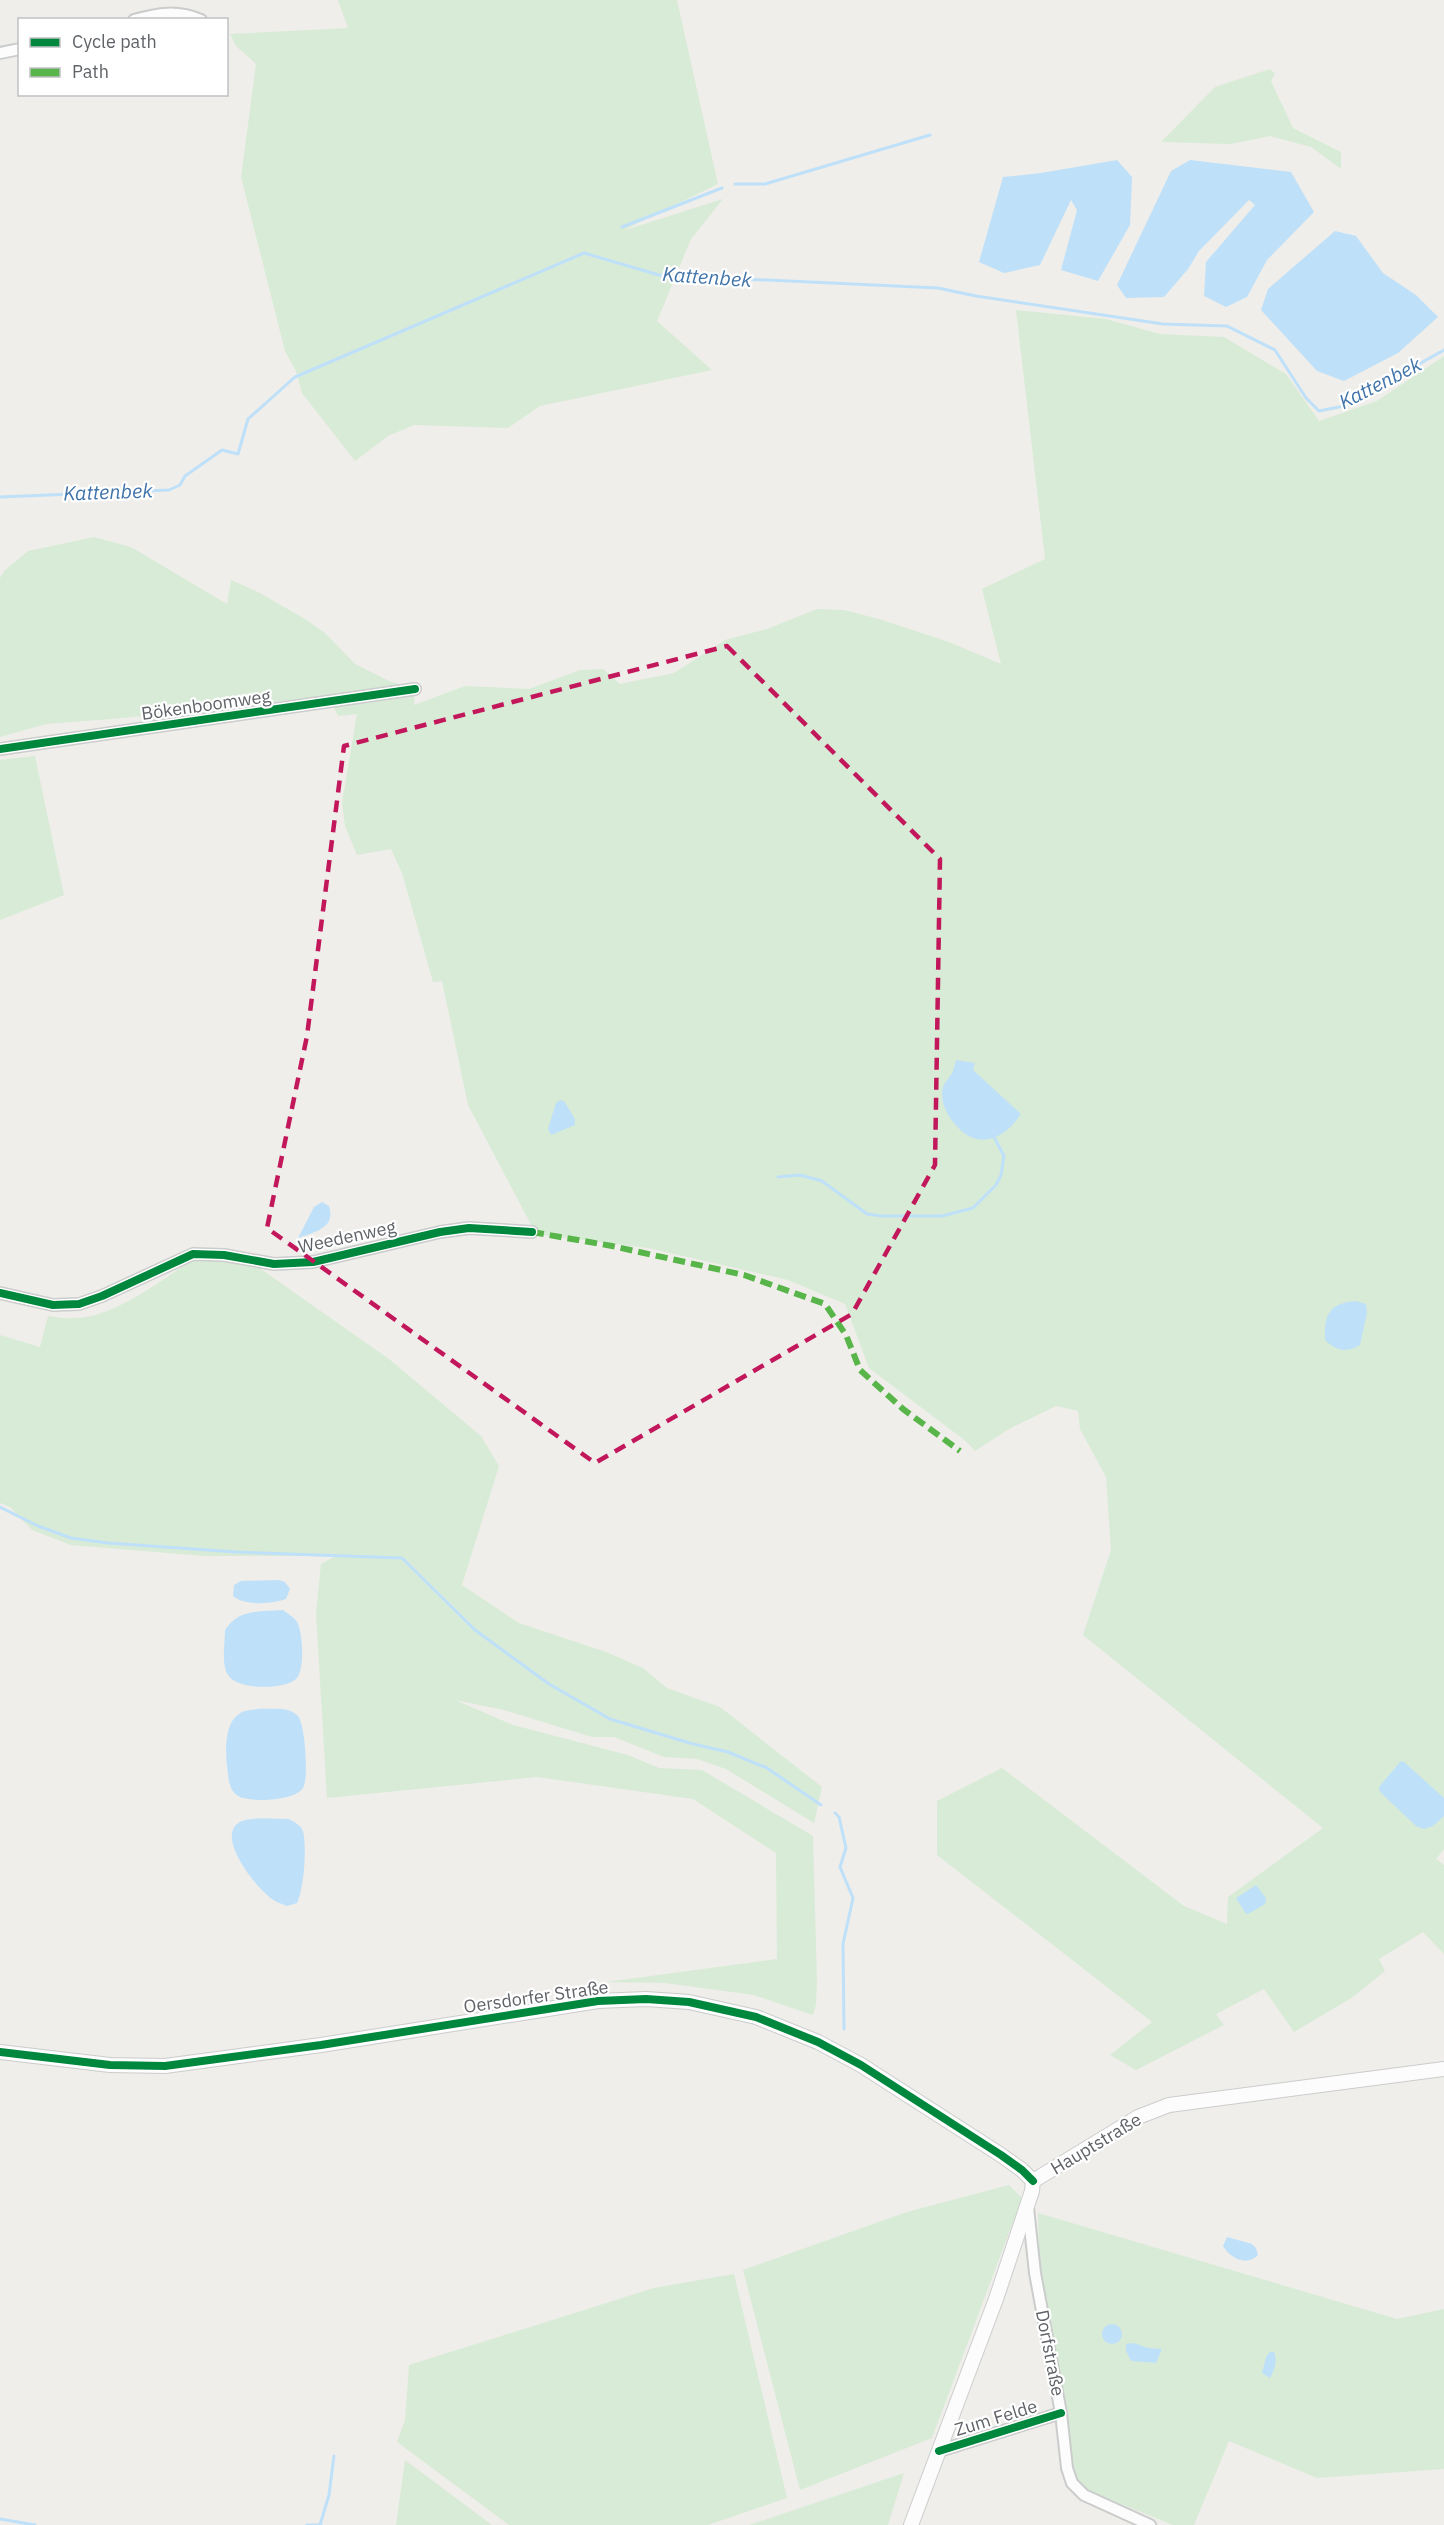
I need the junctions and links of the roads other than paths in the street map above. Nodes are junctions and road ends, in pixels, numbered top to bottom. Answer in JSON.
{"nodes":[{"id":1,"x":143,"y":18,"type":"edge"},
{"id":2,"x":197,"y":18,"type":"edge"},
{"id":3,"x":18,"y":49,"type":"edge"},
{"id":4,"x":0,"y":53,"type":"edge"},
{"id":5,"x":415,"y":689,"type":"dead end"},
{"id":6,"x":0,"y":748,"type":"edge"},
{"id":7,"x":532,"y":1232,"type":"dead end"},
{"id":8,"x":0,"y":1293,"type":"edge"},
{"id":9,"x":0,"y":2052,"type":"edge"},
{"id":10,"x":1444,"y":2069,"type":"edge"},
{"id":11,"x":1033,"y":2181,"type":"junction"},
{"id":12,"x":1028,"y":2205,"type":"junction"},
{"id":13,"x":1061,"y":2413,"type":"junction"},
{"id":14,"x":939,"y":2451,"type":"junction"},
{"id":15,"x":911,"y":2525,"type":"edge"},
{"id":16,"x":1150,"y":2525,"type":"edge"}],
"edges":[{"from":1,"to":2,"type":"street"},
{"from":3,"to":4,"type":"street"},
{"from":5,"to":6,"type":"street","name":"Bökenboomweg"},
{"from":7,"to":8,"type":"street","name":"Weedenweg"},
{"from":9,"to":11,"type":"street","name":"Oersdorfer Straße"},
{"from":10,"to":11,"type":"street","name":"Hauptstraße"},
{"from":11,"to":12,"type":"street","name":"Hauptstraße"},
{"from":12,"to":13,"type":"street","name":"Dorfstraße"},
{"from":12,"to":14,"type":"street","name":"Hauptstraße"},
{"from":13,"to":14,"type":"street","name":"Zum Felde"},
{"from":13,"to":16,"type":"street","name":"Dorfstraße"},
{"from":14,"to":15,"type":"street","name":"Hauptstraße"}]}
